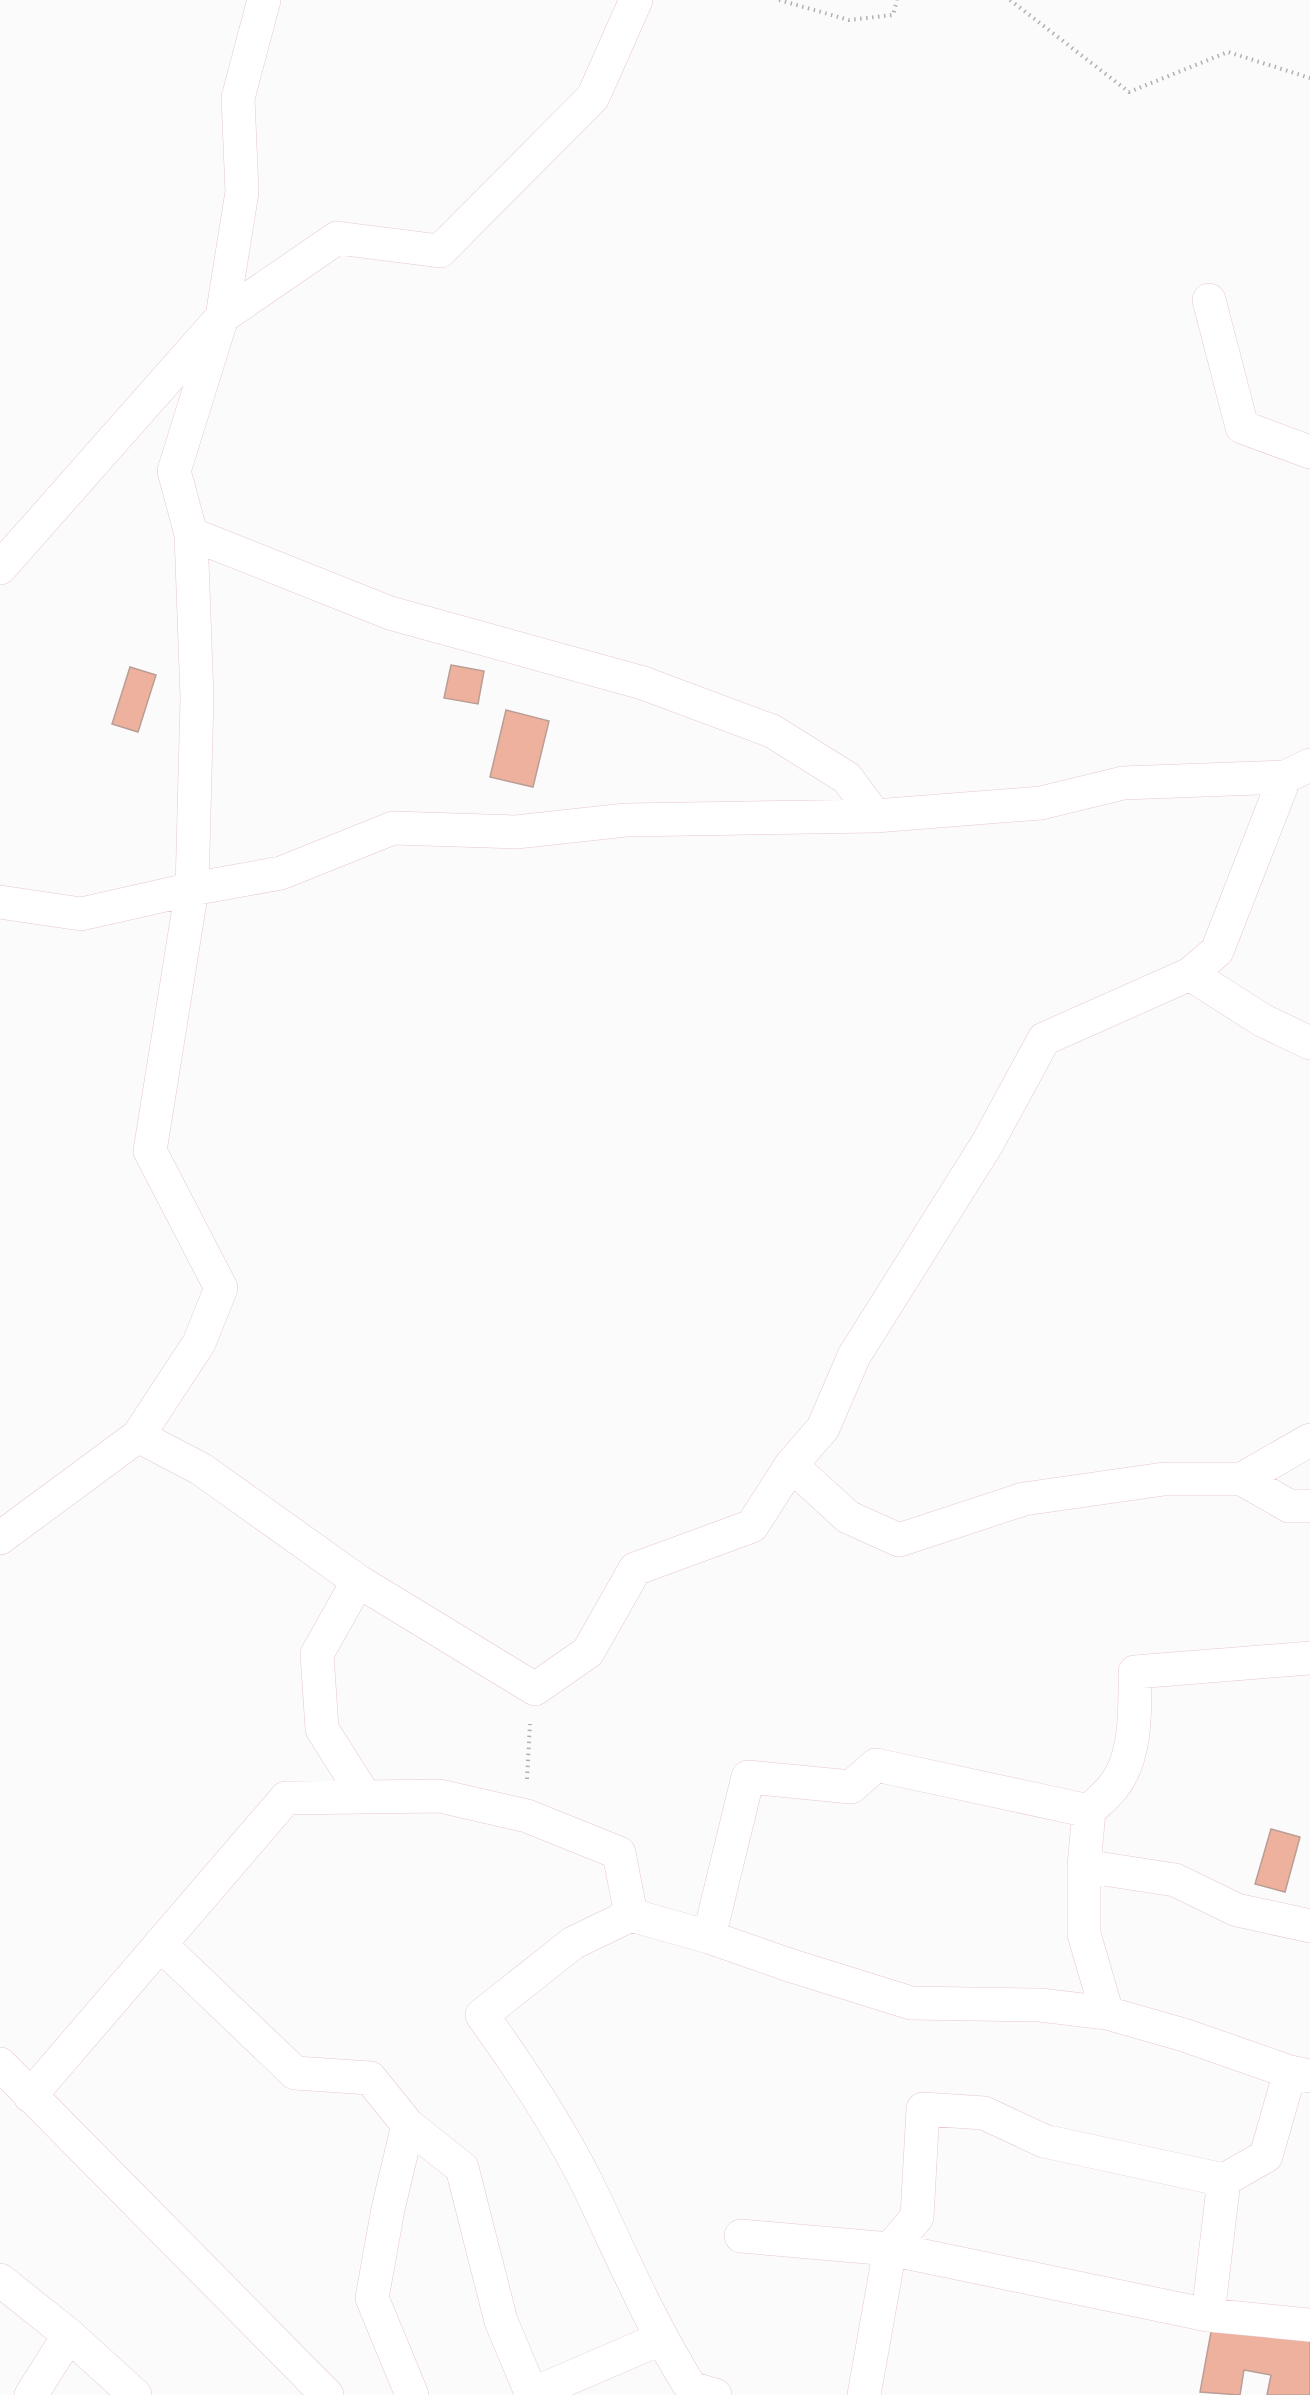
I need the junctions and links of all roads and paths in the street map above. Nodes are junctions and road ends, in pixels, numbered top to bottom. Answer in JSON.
{"nodes":[{"id":1,"x":264,"y":0,"type":"edge"},
{"id":2,"x":636,"y":0,"type":"edge"},
{"id":3,"x":779,"y":0,"type":"edge"},
{"id":4,"x":897,"y":0,"type":"edge"},
{"id":5,"x":1010,"y":0,"type":"edge"},
{"id":6,"x":1310,"y":78,"type":"edge"},
{"id":7,"x":1209,"y":300,"type":"dead end"},
{"id":8,"x":222,"y":317,"type":"junction"},
{"id":9,"x":1310,"y":452,"type":"edge"},
{"id":10,"x":191,"y":534,"type":"junction"},
{"id":11,"x":0,"y":568,"type":"edge"},
{"id":12,"x":1298,"y":771,"type":"edge"},
{"id":13,"x":875,"y":816,"type":"junction"},
{"id":14,"x":192,"y":889,"type":"junction"},
{"id":15,"x":0,"y":902,"type":"edge"},
{"id":16,"x":1190,"y":974,"type":"junction"},
{"id":17,"x":1310,"y":1043,"type":"edge"},
{"id":18,"x":138,"y":1437,"type":"junction"},
{"id":19,"x":1310,"y":1440,"type":"edge"},
{"id":20,"x":791,"y":1465,"type":"junction"},
{"id":21,"x":1242,"y":1479,"type":"junction"},
{"id":22,"x":1310,"y":1506,"type":"edge"},
{"id":23,"x":0,"y":1538,"type":"edge"},
{"id":24,"x":358,"y":1581,"type":"junction"},
{"id":25,"x":1310,"y":1658,"type":"edge"},
{"id":26,"x":535,"y":1689,"type":"junction"},
{"id":27,"x":365,"y":1797,"type":"junction"},
{"id":28,"x":1089,"y":1811,"type":"junction"},
{"id":29,"x":527,"y":1816,"type":"junction"},
{"id":30,"x":1084,"y":1866,"type":"junction"},
{"id":31,"x":631,"y":1915,"type":"junction"},
{"id":32,"x":1310,"y":1926,"type":"edge"},
{"id":33,"x":709,"y":1936,"type":"junction"},
{"id":34,"x":160,"y":1944,"type":"junction"},
{"id":35,"x":1107,"y":2013,"type":"junction"},
{"id":36,"x":0,"y":2064,"type":"edge"},
{"id":37,"x":1300,"y":2074,"type":"edge"},
{"id":38,"x":30,"y":2096,"type":"junction"},
{"id":39,"x":408,"y":2125,"type":"junction"},
{"id":40,"x":1224,"y":2180,"type":"junction"},
{"id":41,"x":741,"y":2235,"type":"dead end"},
{"id":42,"x":890,"y":2249,"type":"junction"},
{"id":43,"x":0,"y":2280,"type":"edge"},
{"id":44,"x":1208,"y":2315,"type":"junction"},
{"id":45,"x":1310,"y":2325,"type":"edge"},
{"id":46,"x":69,"y":2335,"type":"junction"},
{"id":47,"x":660,"y":2339,"type":"junction"},
{"id":48,"x":31,"y":2395,"type":"edge"},
{"id":49,"x":135,"y":2395,"type":"edge"},
{"id":50,"x":327,"y":2395,"type":"edge"},
{"id":51,"x":412,"y":2395,"type":"edge"},
{"id":52,"x":531,"y":2395,"type":"edge"},
{"id":53,"x":716,"y":2395,"type":"edge"},
{"id":54,"x":864,"y":2395,"type":"edge"}],
"edges":[{"from":1,"to":8,"type":"street"},
{"from":2,"to":8,"type":"street"},
{"from":3,"to":4,"type":"path"},
{"from":5,"to":6,"type":"path"},
{"from":7,"to":9,"type":"street"},
{"from":8,"to":10,"type":"street"},
{"from":8,"to":11,"type":"street"},
{"from":10,"to":13,"type":"street"},
{"from":10,"to":14,"type":"street"},
{"from":12,"to":13,"type":"street"},
{"from":12,"to":16,"type":"street"},
{"from":13,"to":14,"type":"street"},
{"from":14,"to":15,"type":"street"},
{"from":14,"to":18,"type":"street"},
{"from":16,"to":17,"type":"street"},
{"from":16,"to":20,"type":"street"},
{"from":18,"to":23,"type":"street"},
{"from":18,"to":24,"type":"street"},
{"from":19,"to":21,"type":"street"},
{"from":20,"to":21,"type":"street"},
{"from":20,"to":26,"type":"street"},
{"from":21,"to":22,"type":"street"},
{"from":24,"to":26,"type":"street"},
{"from":24,"to":27,"type":"street"},
{"from":25,"to":28,"type":"street"},
{"from":26,"to":29,"type":"path"},
{"from":27,"to":29,"type":"street"},
{"from":27,"to":34,"type":"street"},
{"from":28,"to":30,"type":"street"},
{"from":28,"to":33,"type":"street"},
{"from":29,"to":31,"type":"street"},
{"from":30,"to":32,"type":"street"},
{"from":30,"to":35,"type":"street"},
{"from":31,"to":33,"type":"street"},
{"from":31,"to":47,"type":"street"},
{"from":33,"to":35,"type":"street"},
{"from":34,"to":38,"type":"street"},
{"from":34,"to":39,"type":"street"},
{"from":35,"to":37,"type":"street"},
{"from":36,"to":38,"type":"street"},
{"from":37,"to":40,"type":"street"},
{"from":38,"to":50,"type":"street"},
{"from":39,"to":51,"type":"street"},
{"from":39,"to":52,"type":"street"},
{"from":40,"to":42,"type":"street"},
{"from":40,"to":44,"type":"street"},
{"from":41,"to":42,"type":"street"},
{"from":42,"to":44,"type":"street"},
{"from":42,"to":54,"type":"street"},
{"from":43,"to":46,"type":"street"},
{"from":44,"to":45,"type":"street"},
{"from":46,"to":48,"type":"street"},
{"from":46,"to":49,"type":"street"},
{"from":47,"to":52,"type":"street"},
{"from":47,"to":53,"type":"street"}]}
